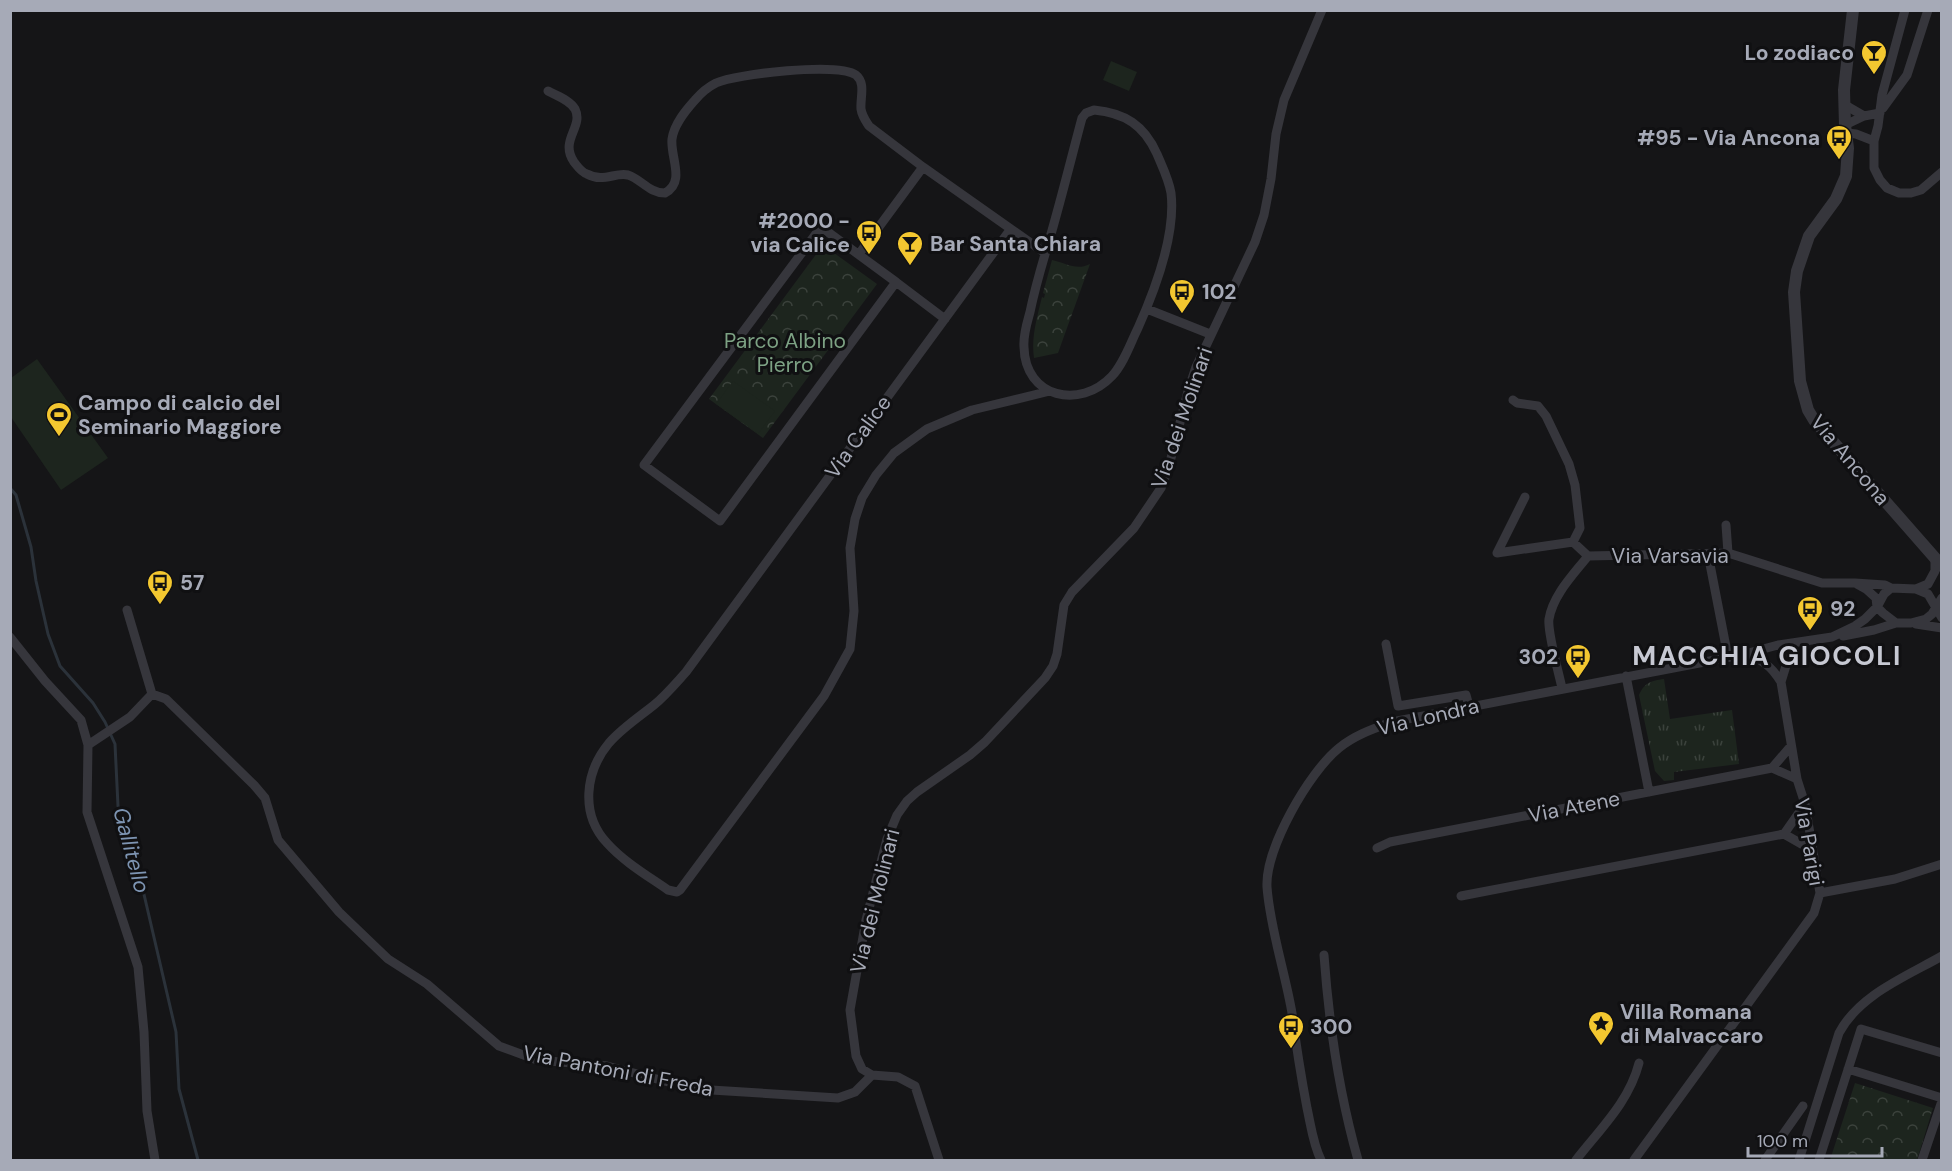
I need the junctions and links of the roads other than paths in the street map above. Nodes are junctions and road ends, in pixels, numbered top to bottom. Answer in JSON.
{"nodes":[{"id":1,"x":1322,"y":10,"type":"edge"},
{"id":2,"x":1853,"y":10,"type":"edge"},
{"id":3,"x":1905,"y":10,"type":"edge"},
{"id":4,"x":1928,"y":10,"type":"edge"},
{"id":5,"x":1889,"y":74,"type":"junction"},
{"id":6,"x":1904,"y":80,"type":"junction"},
{"id":7,"x":548,"y":91,"type":"dead end"},
{"id":8,"x":1845,"y":105,"type":"junction"},
{"id":9,"x":1880,"y":112,"type":"junction"},
{"id":10,"x":1864,"y":116,"type":"junction"},
{"id":11,"x":1878,"y":126,"type":"junction"},
{"id":12,"x":1849,"y":131,"type":"junction"},
{"id":13,"x":1874,"y":141,"type":"junction"},
{"id":14,"x":923,"y":167,"type":"junction"},
{"id":15,"x":1941,"y":172,"type":"edge"},
{"id":16,"x":1010,"y":230,"type":"junction"},
{"id":17,"x":1045,"y":253,"type":"junction"},
{"id":18,"x":859,"y":254,"type":"junction"},
{"id":19,"x":896,"y":282,"type":"junction"},
{"id":20,"x":1147,"y":309,"type":"junction"},
{"id":21,"x":945,"y":319,"type":"junction"},
{"id":22,"x":1210,"y":334,"type":"junction"},
{"id":23,"x":1050,"y":391,"type":"junction"},
{"id":24,"x":1513,"y":400,"type":"dead end"},
{"id":25,"x":1525,"y":497,"type":"dead end"},
{"id":26,"x":1726,"y":525,"type":"dead end"},
{"id":27,"x":1573,"y":542,"type":"junction"},
{"id":28,"x":1728,"y":553,"type":"junction"},
{"id":29,"x":1708,"y":554,"type":"junction"},
{"id":30,"x":1588,"y":556,"type":"junction"},
{"id":31,"x":1938,"y":563,"type":"edge"},
{"id":32,"x":1941,"y":579,"type":"edge"},
{"id":33,"x":1855,"y":583,"type":"junction"},
{"id":34,"x":1928,"y":584,"type":"junction"},
{"id":35,"x":1891,"y":588,"type":"junction"},
{"id":36,"x":1916,"y":589,"type":"junction"},
{"id":37,"x":1940,"y":601,"type":"edge"},
{"id":38,"x":1877,"y":607,"type":"junction"},
{"id":39,"x":127,"y":610,"type":"dead end"},
{"id":40,"x":1941,"y":618,"type":"edge"},
{"id":41,"x":1896,"y":623,"type":"junction"},
{"id":42,"x":1911,"y":623,"type":"junction"},
{"id":43,"x":1941,"y":628,"type":"edge"},
{"id":44,"x":10,"y":637,"type":"edge"},
{"id":45,"x":1832,"y":638,"type":"junction"},
{"id":46,"x":1805,"y":640,"type":"junction"},
{"id":47,"x":1386,"y":644,"type":"dead end"},
{"id":48,"x":1778,"y":645,"type":"junction"},
{"id":49,"x":1741,"y":655,"type":"junction"},
{"id":50,"x":1728,"y":657,"type":"junction"},
{"id":51,"x":1787,"y":661,"type":"junction"},
{"id":52,"x":1766,"y":664,"type":"junction"},
{"id":53,"x":1626,"y":676,"type":"junction"},
{"id":54,"x":1781,"y":682,"type":"junction"},
{"id":55,"x":1562,"y":688,"type":"junction"},
{"id":56,"x":152,"y":694,"type":"junction"},
{"id":57,"x":1469,"y":706,"type":"junction"},
{"id":58,"x":90,"y":743,"type":"junction"},
{"id":59,"x":1791,"y":746,"type":"junction"},
{"id":60,"x":1772,"y":768,"type":"junction"},
{"id":61,"x":1797,"y":779,"type":"junction"},
{"id":62,"x":1649,"y":792,"type":"junction"},
{"id":63,"x":1805,"y":804,"type":"junction"},
{"id":64,"x":1784,"y":834,"type":"junction"},
{"id":65,"x":1377,"y":848,"type":"dead end"},
{"id":66,"x":1812,"y":850,"type":"junction"},
{"id":67,"x":1941,"y":864,"type":"edge"},
{"id":68,"x":1820,"y":893,"type":"junction"},
{"id":69,"x":1461,"y":896,"type":"dead end"},
{"id":70,"x":1324,"y":956,"type":"dead end"},
{"id":71,"x":1941,"y":956,"type":"edge"},
{"id":72,"x":1941,"y":1053,"type":"edge"},
{"id":73,"x":1639,"y":1063,"type":"dead end"},
{"id":74,"x":1848,"y":1069,"type":"junction"},
{"id":75,"x":872,"y":1075,"type":"junction"},
{"id":76,"x":1941,"y":1099,"type":"edge"},
{"id":77,"x":1803,"y":1106,"type":"dead end"},
{"id":78,"x":155,"y":1161,"type":"edge"},
{"id":79,"x":939,"y":1161,"type":"edge"},
{"id":80,"x":1321,"y":1161,"type":"edge"},
{"id":81,"x":1358,"y":1161,"type":"edge"},
{"id":82,"x":1576,"y":1161,"type":"edge"},
{"id":83,"x":1634,"y":1161,"type":"edge"},
{"id":84,"x":1765,"y":1161,"type":"edge"},
{"id":85,"x":1799,"y":1161,"type":"edge"},
{"id":86,"x":1819,"y":1161,"type":"edge"},
{"id":87,"x":1922,"y":1161,"type":"edge"}],
"edges":[{"from":1,"to":22,"type":"street","name":"Via dei Molinari"},
{"from":2,"to":8,"type":"street"},
{"from":3,"to":5,"type":"street"},
{"from":4,"to":6,"type":"street"},
{"from":5,"to":6,"type":"street"},
{"from":5,"to":9,"type":"street"},
{"from":6,"to":9,"type":"street"},
{"from":7,"to":14,"type":"street"},
{"from":8,"to":10,"type":"street"},
{"from":8,"to":12,"type":"street"},
{"from":9,"to":10,"type":"street"},
{"from":9,"to":11,"type":"street"},
{"from":10,"to":12,"type":"street"},
{"from":11,"to":12,"type":"street"},
{"from":11,"to":13,"type":"street"},
{"from":12,"to":13,"type":"street"},
{"from":12,"to":31,"type":"street","name":"Via Ancona"},
{"from":13,"to":15,"type":"street"},
{"from":14,"to":16,"type":"street"},
{"from":14,"to":18,"type":"street"},
{"from":16,"to":17,"type":"street"},
{"from":16,"to":21,"type":"street","name":"Via Calice"},
{"from":17,"to":20,"type":"street"},
{"from":17,"to":23,"type":"street"},
{"from":18,"to":19,"type":"street"},
{"from":18,"to":19,"type":"street"},
{"from":19,"to":21,"type":"street"},
{"from":20,"to":22,"type":"street"},
{"from":20,"to":23,"type":"street"},
{"from":21,"to":23,"type":"street","name":"Via Calice"},
{"from":22,"to":75,"type":"street","name":"Via dei Molinari"},
{"from":24,"to":27,"type":"street"},
{"from":25,"to":27,"type":"street"},
{"from":26,"to":28,"type":"street"},
{"from":27,"to":30,"type":"street"},
{"from":28,"to":29,"type":"street","name":"Via Varsavia"},
{"from":28,"to":33,"type":"street","name":"Via Varsavia"},
{"from":29,"to":30,"type":"street","name":"Via Varsavia"},
{"from":29,"to":50,"type":"street"},
{"from":30,"to":55,"type":"street"},
{"from":31,"to":34,"type":"street"},
{"from":32,"to":34,"type":"street"},
{"from":33,"to":35,"type":"street"},
{"from":33,"to":38,"type":"street"},
{"from":34,"to":36,"type":"street"},
{"from":35,"to":36,"type":"street"},
{"from":35,"to":38,"type":"street"},
{"from":36,"to":37,"type":"street"},
{"from":37,"to":40,"type":"street"},
{"from":37,"to":42,"type":"street"},
{"from":38,"to":41,"type":"street"},
{"from":38,"to":45,"type":"street"},
{"from":39,"to":56,"type":"street"},
{"from":41,"to":42,"type":"street"},
{"from":41,"to":45,"type":"street"},
{"from":42,"to":43,"type":"street"},
{"from":44,"to":58,"type":"street"},
{"from":45,"to":46,"type":"street"},
{"from":46,"to":48,"type":"street"},
{"from":46,"to":51,"type":"street"},
{"from":47,"to":57,"type":"street"},
{"from":48,"to":49,"type":"street","name":"Via Londra"},
{"from":48,"to":51,"type":"street"},
{"from":49,"to":50,"type":"street","name":"Via Londra"},
{"from":49,"to":52,"type":"street"},
{"from":50,"to":53,"type":"street","name":"Via Londra"},
{"from":51,"to":52,"type":"street"},
{"from":51,"to":54,"type":"street"},
{"from":52,"to":54,"type":"street"},
{"from":53,"to":55,"type":"street","name":"Via Londra"},
{"from":53,"to":62,"type":"street"},
{"from":54,"to":59,"type":"street","name":"Via Parigi"},
{"from":55,"to":57,"type":"street","name":"Via Londra"},
{"from":56,"to":58,"type":"street"},
{"from":56,"to":75,"type":"street","name":"Via Pantoni di Freda"},
{"from":57,"to":80,"type":"street","name":"Via Londra"},
{"from":58,"to":78,"type":"street"},
{"from":59,"to":60,"type":"street"},
{"from":59,"to":61,"type":"street","name":"Via Parigi"},
{"from":60,"to":61,"type":"street"},
{"from":60,"to":62,"type":"street","name":"Via Atene"},
{"from":61,"to":63,"type":"street","name":"Via Parigi"},
{"from":62,"to":65,"type":"street","name":"Via Atene"},
{"from":63,"to":64,"type":"street"},
{"from":63,"to":66,"type":"street","name":"Via Parigi"},
{"from":64,"to":66,"type":"street"},
{"from":64,"to":69,"type":"street"},
{"from":66,"to":68,"type":"street","name":"Via Parigi"},
{"from":67,"to":68,"type":"street"},
{"from":68,"to":83,"type":"street","name":"Via Parigi"},
{"from":70,"to":81,"type":"street"},
{"from":71,"to":85,"type":"street"},
{"from":72,"to":74,"type":"street"},
{"from":73,"to":82,"type":"street"},
{"from":74,"to":76,"type":"street"},
{"from":74,"to":86,"type":"street"},
{"from":75,"to":79,"type":"street"},
{"from":76,"to":87,"type":"street"},
{"from":77,"to":84,"type":"street"}]}
